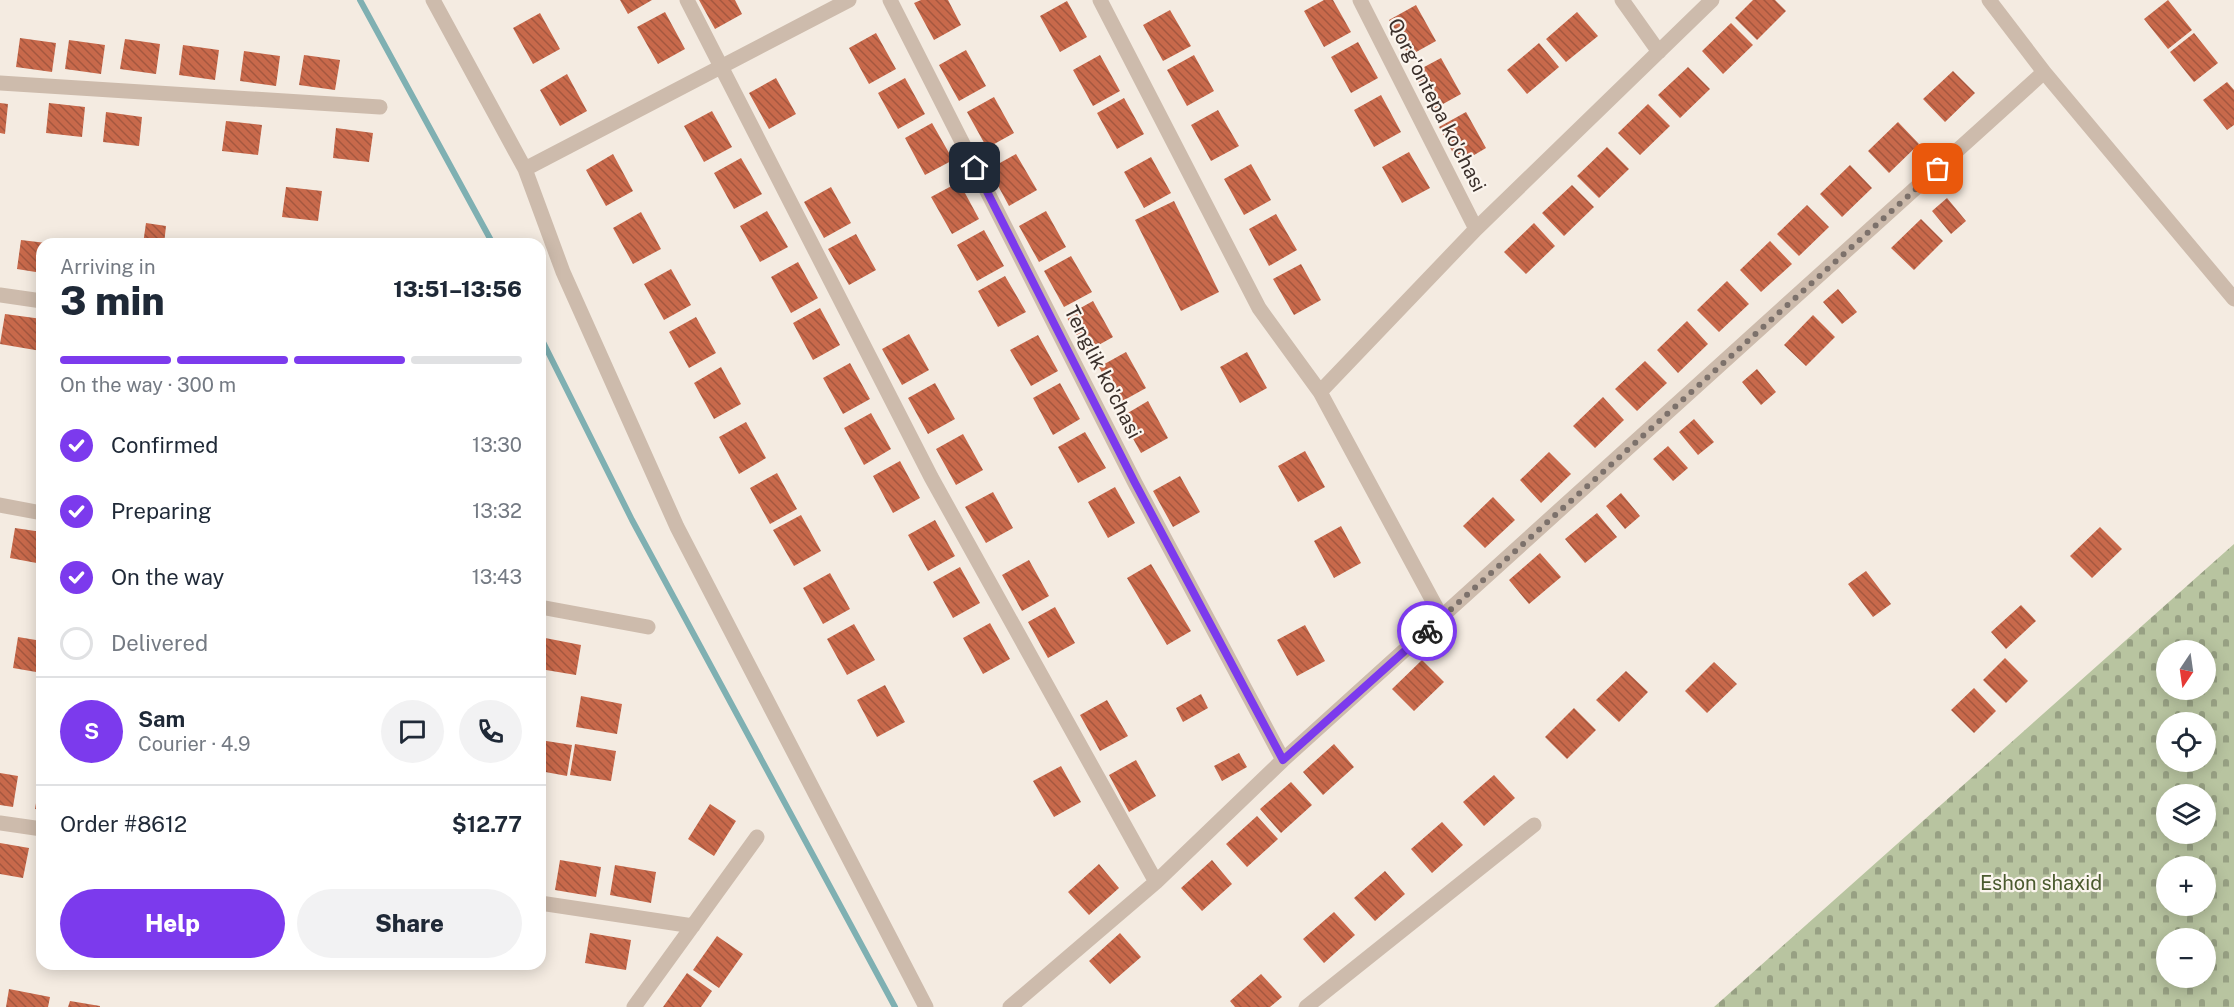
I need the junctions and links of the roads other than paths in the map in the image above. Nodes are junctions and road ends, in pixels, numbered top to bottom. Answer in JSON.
{"nodes":[{"id":1,"x":433,"y":0,"type":"edge"},
{"id":2,"x":687,"y":0,"type":"edge"},
{"id":3,"x":849,"y":0,"type":"edge"},
{"id":4,"x":890,"y":0,"type":"edge"},
{"id":5,"x":1100,"y":0,"type":"edge"},
{"id":6,"x":1360,"y":0,"type":"edge"},
{"id":7,"x":1622,"y":0,"type":"edge"},
{"id":8,"x":1712,"y":0,"type":"edge"},
{"id":9,"x":1989,"y":0,"type":"edge"},
{"id":10,"x":1659,"y":52,"type":"junction"},
{"id":11,"x":721,"y":68,"type":"junction"},
{"id":12,"x":2044,"y":72,"type":"junction"},
{"id":13,"x":0,"y":83,"type":"edge"},
{"id":14,"x":380,"y":107,"type":"dead end"},
{"id":15,"x":525,"y":169,"type":"junction"},
{"id":16,"x":1476,"y":229,"type":"junction"},
{"id":17,"x":0,"y":295,"type":"edge"},
{"id":18,"x":2234,"y":299,"type":"edge"},
{"id":19,"x":36,"y":300,"type":"edge"},
{"id":20,"x":1320,"y":392,"type":"junction"},
{"id":21,"x":0,"y":505,"type":"edge"},
{"id":22,"x":36,"y":512,"type":"edge"},
{"id":23,"x":546,"y":608,"type":"edge"},
{"id":24,"x":1442,"y":618,"type":"junction"},
{"id":25,"x":648,"y":627,"type":"dead end"},
{"id":26,"x":1283,"y":760,"type":"junction"},
{"id":27,"x":0,"y":823,"type":"edge"},
{"id":28,"x":1534,"y":825,"type":"dead end"},
{"id":29,"x":36,"y":828,"type":"edge"},
{"id":30,"x":757,"y":837,"type":"dead end"},
{"id":31,"x":1156,"y":882,"type":"junction"},
{"id":32,"x":546,"y":904,"type":"edge"},
{"id":33,"x":693,"y":926,"type":"junction"},
{"id":34,"x":636,"y":1006,"type":"edge"},
{"id":35,"x":926,"y":1007,"type":"edge"},
{"id":36,"x":1010,"y":1007,"type":"edge"},
{"id":37,"x":1306,"y":1007,"type":"edge"}],
"edges":[{"from":1,"to":15,"type":"street"},
{"from":2,"to":11,"type":"street"},
{"from":3,"to":11,"type":"street"},
{"from":4,"to":26,"type":"street","name":"Tenglik ko'chasi"},
{"from":5,"to":20,"type":"street"},
{"from":6,"to":16,"type":"street","name":"Qorg'ontepa ko'chasi"},
{"from":7,"to":10,"type":"street"},
{"from":8,"to":10,"type":"street"},
{"from":9,"to":12,"type":"street"},
{"from":10,"to":16,"type":"street"},
{"from":11,"to":15,"type":"street"},
{"from":11,"to":31,"type":"street"},
{"from":12,"to":18,"type":"street"},
{"from":12,"to":24,"type":"street"},
{"from":13,"to":14,"type":"street"},
{"from":15,"to":35,"type":"street"},
{"from":16,"to":20,"type":"street"},
{"from":17,"to":19,"type":"street"},
{"from":20,"to":24,"type":"street"},
{"from":21,"to":22,"type":"street"},
{"from":23,"to":25,"type":"street"},
{"from":24,"to":26,"type":"street"},
{"from":26,"to":31,"type":"street"},
{"from":27,"to":29,"type":"street"},
{"from":28,"to":37,"type":"street"},
{"from":30,"to":33,"type":"street"},
{"from":31,"to":36,"type":"street"},
{"from":32,"to":33,"type":"street"},
{"from":33,"to":34,"type":"street"}]}
